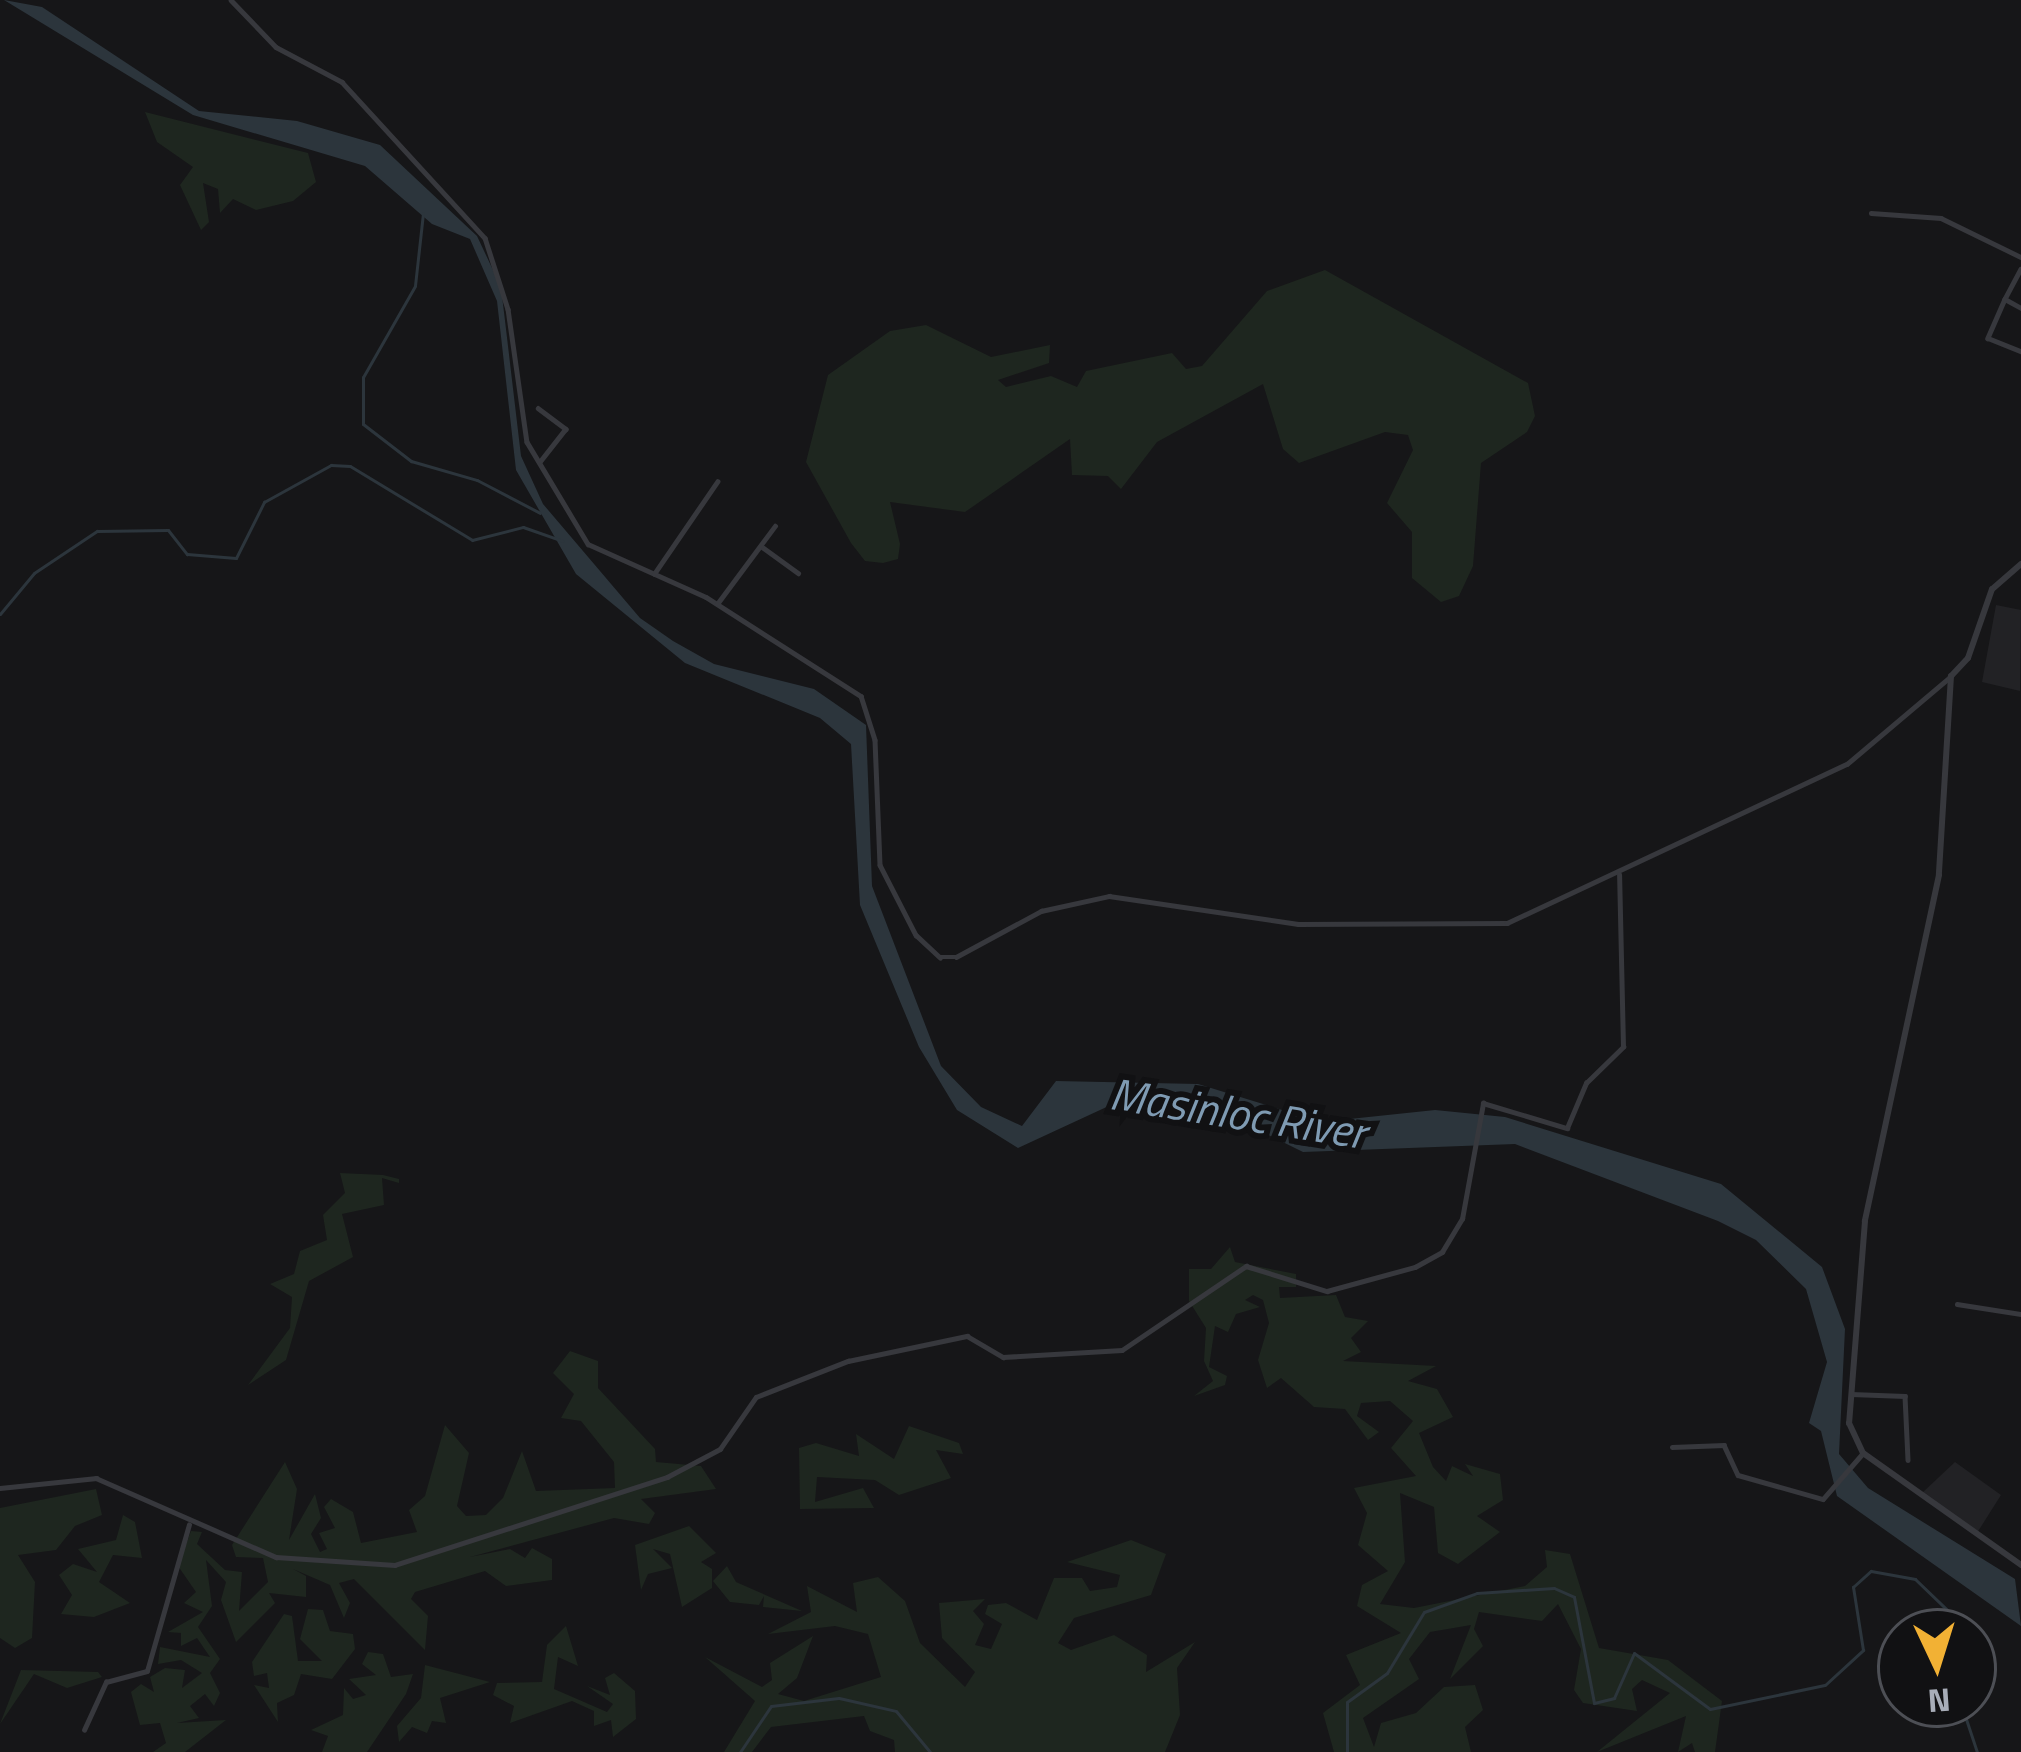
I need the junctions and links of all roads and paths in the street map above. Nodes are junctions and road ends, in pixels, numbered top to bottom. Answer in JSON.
{"nodes":[{"id":1,"x":231,"y":0,"type":"edge"},
{"id":2,"x":1871,"y":213,"type":"dead end"},
{"id":3,"x":2021,"y":257,"type":"edge"},
{"id":4,"x":2021,"y":269,"type":"edge"},
{"id":5,"x":2005,"y":299,"type":"junction"},
{"id":6,"x":2021,"y":308,"type":"edge"},
{"id":7,"x":2021,"y":351,"type":"edge"},
{"id":8,"x":538,"y":408,"type":"dead end"},
{"id":9,"x":541,"y":461,"type":"junction"},
{"id":10,"x":717,"y":482,"type":"dead end"},
{"id":11,"x":775,"y":526,"type":"dead end"},
{"id":12,"x":760,"y":546,"type":"junction"},
{"id":13,"x":2021,"y":564,"type":"edge"},
{"id":14,"x":798,"y":573,"type":"dead end"},
{"id":15,"x":654,"y":574,"type":"junction"},
{"id":16,"x":717,"y":604,"type":"junction"},
{"id":17,"x":1951,"y":676,"type":"junction"},
{"id":18,"x":1619,"y":875,"type":"junction"},
{"id":19,"x":1957,"y":1304,"type":"dead end"},
{"id":20,"x":2021,"y":1314,"type":"edge"},
{"id":21,"x":1851,"y":1394,"type":"junction"},
{"id":22,"x":1672,"y":1447,"type":"dead end"},
{"id":23,"x":1863,"y":1453,"type":"junction"},
{"id":24,"x":1908,"y":1460,"type":"dead end"},
{"id":25,"x":0,"y":1488,"type":"edge"},
{"id":26,"x":189,"y":1525,"type":"junction"},
{"id":27,"x":2021,"y":1565,"type":"edge"},
{"id":28,"x":84,"y":1730,"type":"dead end"}],
"edges":[{"from":1,"to":9,"type":"street"},
{"from":2,"to":3,"type":"street"},
{"from":4,"to":5,"type":"street"},
{"from":5,"to":6,"type":"street"},
{"from":5,"to":7,"type":"street"},
{"from":8,"to":9,"type":"street"},
{"from":9,"to":15,"type":"street"},
{"from":10,"to":15,"type":"street"},
{"from":11,"to":12,"type":"street"},
{"from":12,"to":14,"type":"street"},
{"from":12,"to":16,"type":"street"},
{"from":13,"to":17,"type":"street"},
{"from":15,"to":16,"type":"street"},
{"from":16,"to":18,"type":"street"},
{"from":17,"to":18,"type":"street"},
{"from":17,"to":21,"type":"street"},
{"from":18,"to":26,"type":"street"},
{"from":19,"to":20,"type":"street"},
{"from":21,"to":23,"type":"street"},
{"from":21,"to":24,"type":"street"},
{"from":22,"to":23,"type":"street"},
{"from":23,"to":27,"type":"street"},
{"from":25,"to":26,"type":"street"},
{"from":26,"to":28,"type":"street"}]}
